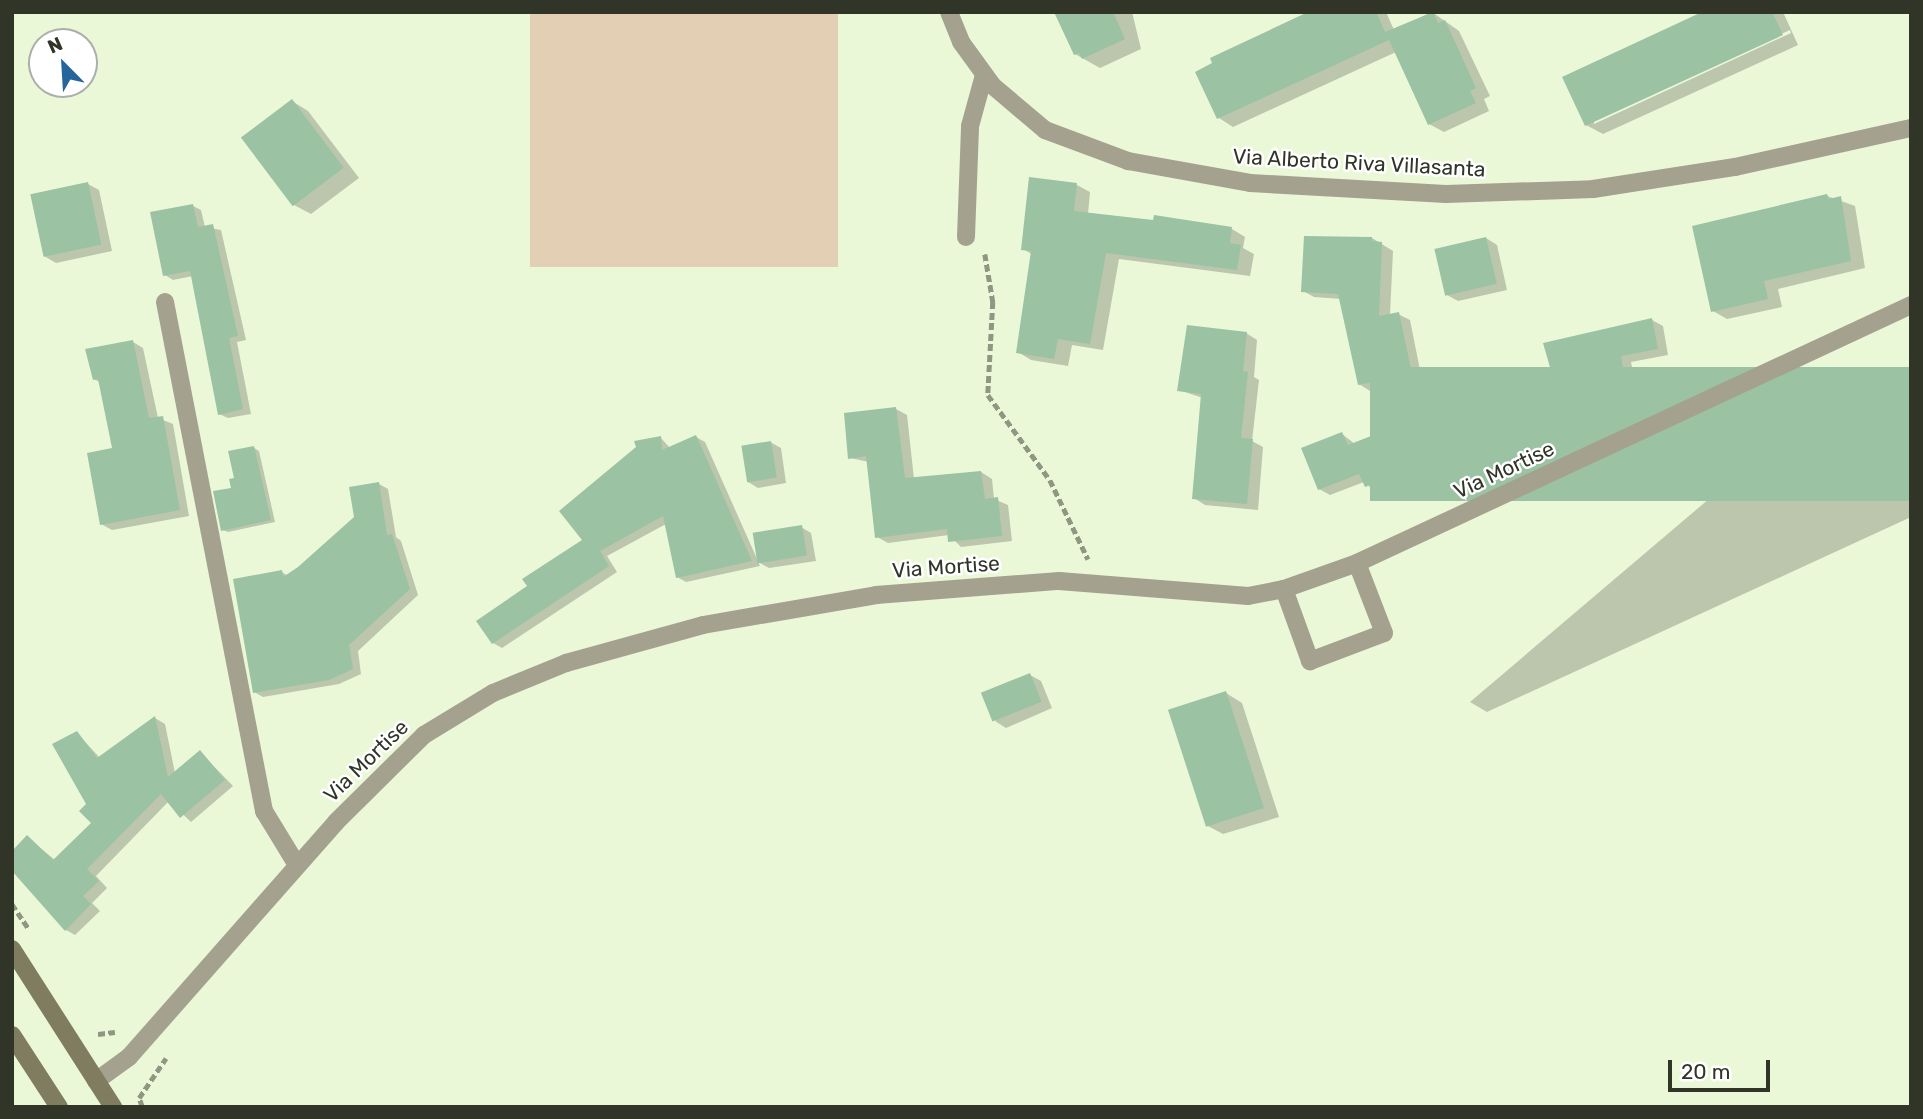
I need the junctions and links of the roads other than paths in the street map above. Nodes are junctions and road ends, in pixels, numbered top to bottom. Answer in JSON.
{"nodes":[{"id":1,"x":949,"y":12,"type":"edge"},
{"id":2,"x":984,"y":75,"type":"junction"},
{"id":3,"x":1911,"y":128,"type":"edge"},
{"id":4,"x":966,"y":237,"type":"dead end"},
{"id":5,"x":164,"y":302,"type":"dead end"},
{"id":6,"x":1911,"y":305,"type":"edge"},
{"id":7,"x":1357,"y":563,"type":"junction"},
{"id":8,"x":1284,"y":589,"type":"junction"},
{"id":9,"x":297,"y":865,"type":"junction"},
{"id":10,"x":12,"y":949,"type":"edge"},
{"id":11,"x":12,"y":1035,"type":"edge"},
{"id":12,"x":96,"y":1081,"type":"junction"},
{"id":13,"x":59,"y":1107,"type":"edge"},
{"id":14,"x":113,"y":1107,"type":"edge"}],
"edges":[{"from":1,"to":2,"type":"street","name":"Via Alberto Riva Villasanta"},
{"from":2,"to":3,"type":"street","name":"Via Alberto Riva Villasanta"},
{"from":2,"to":4,"type":"street"},
{"from":5,"to":9,"type":"street"},
{"from":6,"to":7,"type":"street","name":"Via Mortise"},
{"from":7,"to":8,"type":"street","name":"Via Mortise"},
{"from":7,"to":8,"type":"street"},
{"from":8,"to":9,"type":"street","name":"Via Mortise"},
{"from":9,"to":12,"type":"street","name":"Via Mortise"},
{"from":10,"to":12,"type":"main road"},
{"from":11,"to":13,"type":"main road"},
{"from":12,"to":14,"type":"main road"}]}
